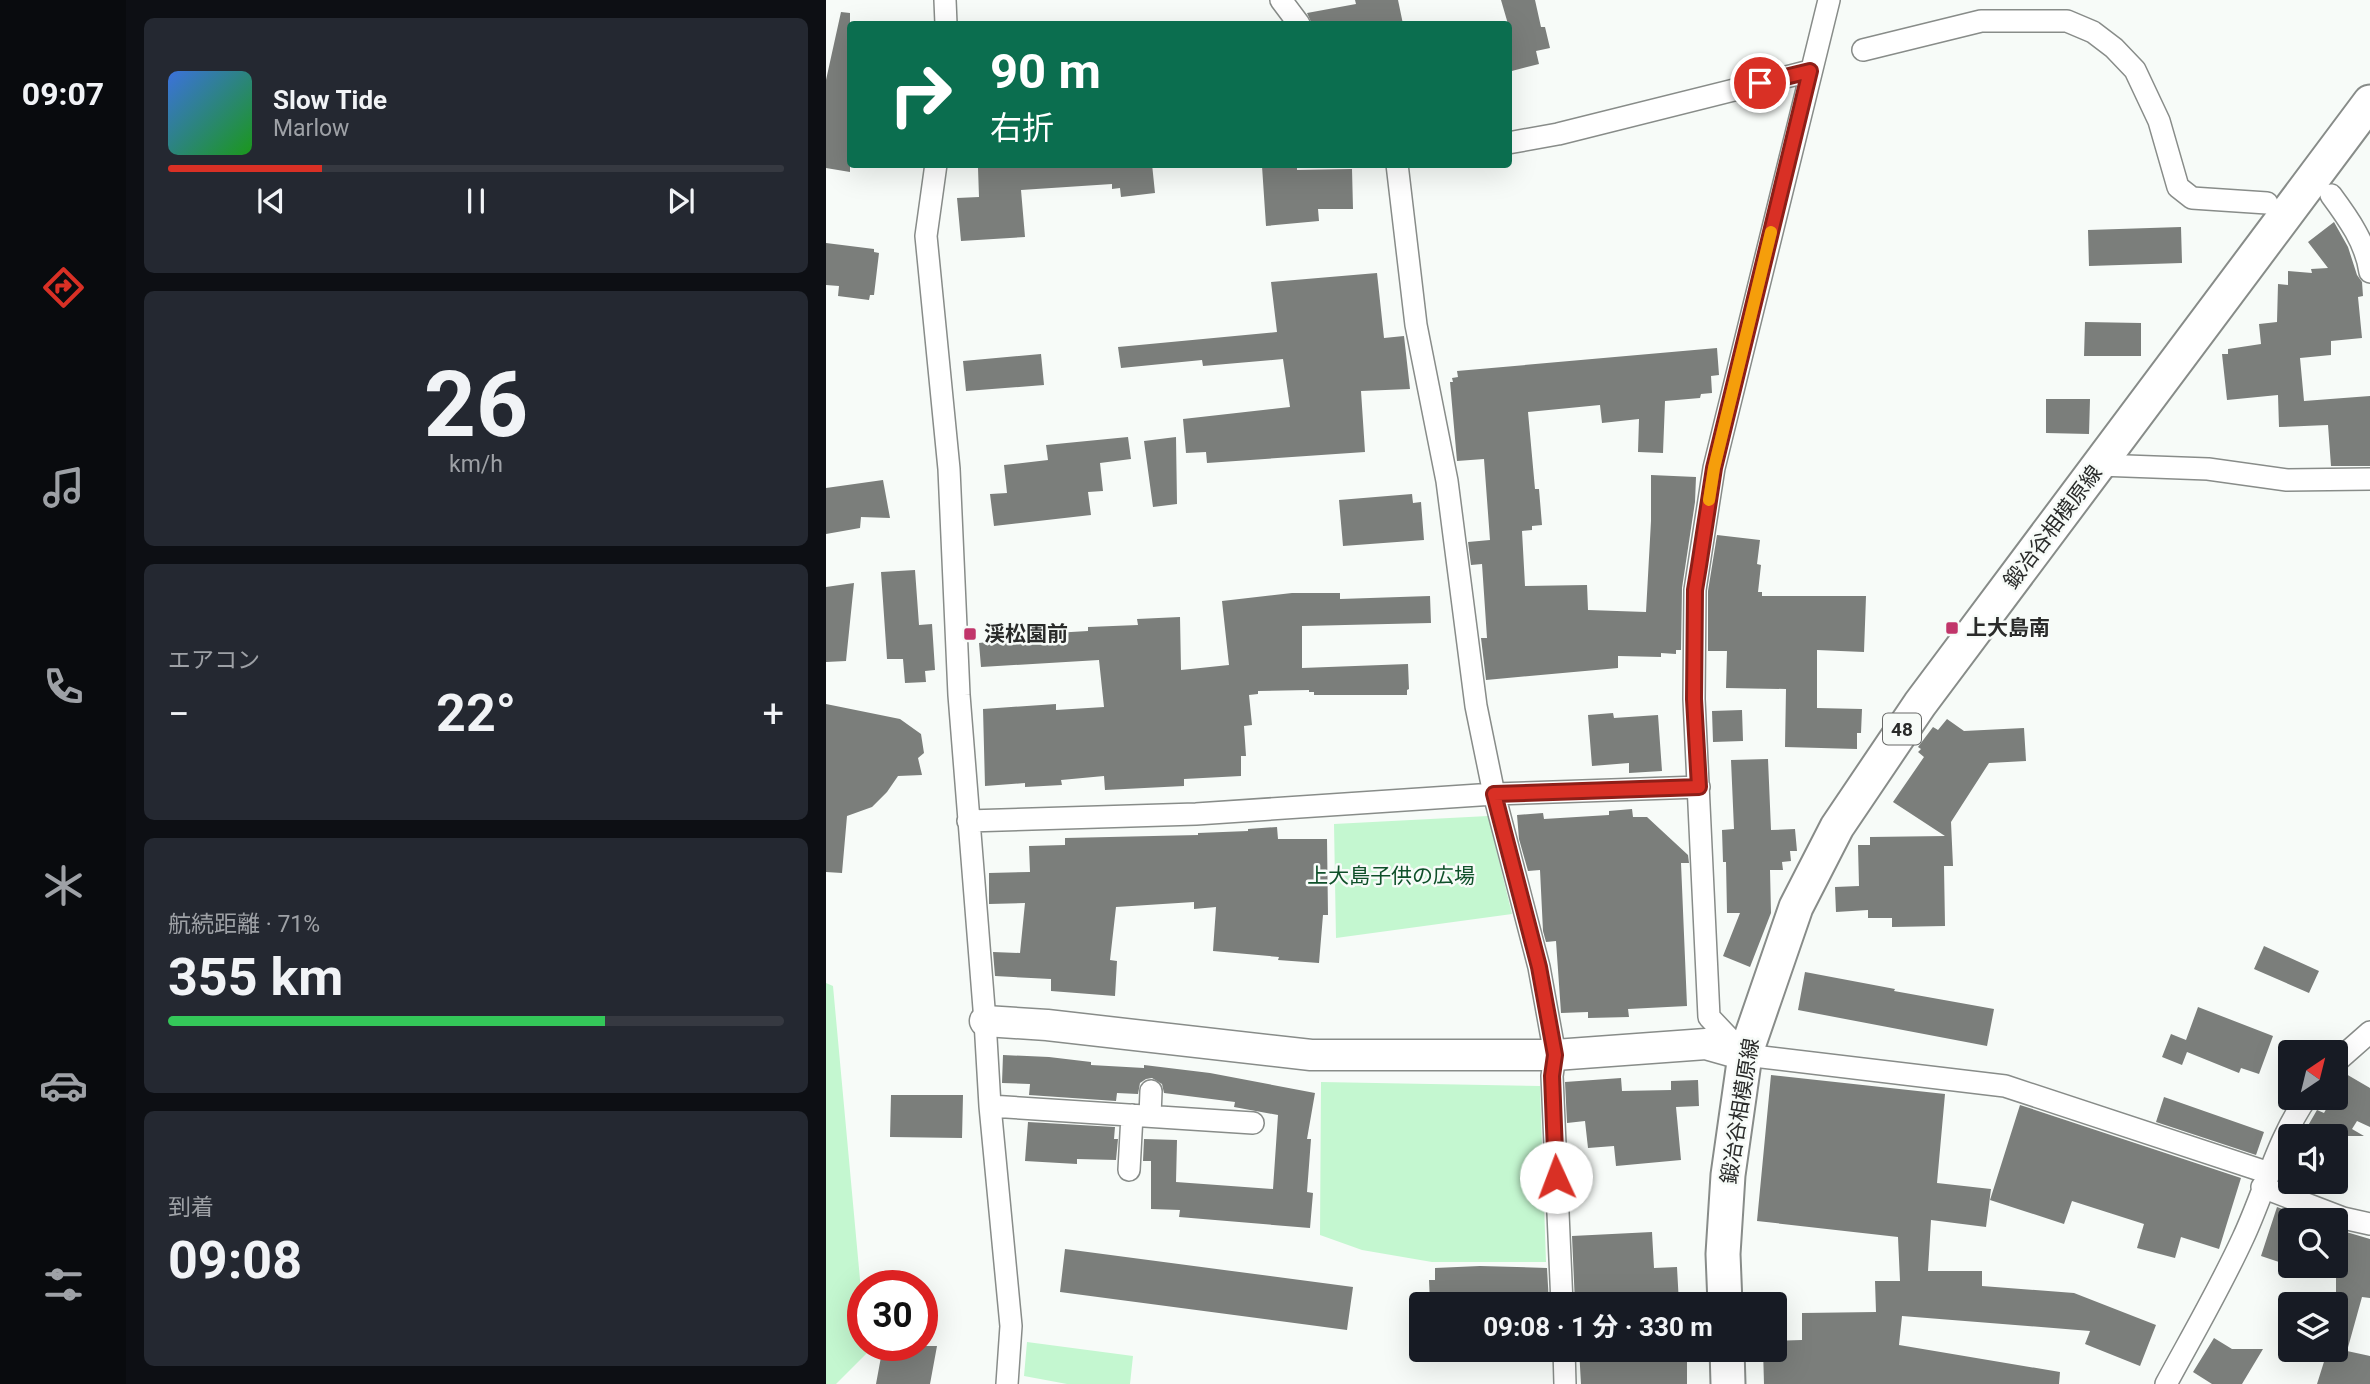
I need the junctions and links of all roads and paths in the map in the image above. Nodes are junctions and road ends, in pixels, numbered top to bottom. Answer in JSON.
{"nodes":[{"id":1,"x":945,"y":0,"type":"edge"},
{"id":2,"x":1282,"y":0,"type":"edge"},
{"id":3,"x":1829,"y":0,"type":"edge"},
{"id":4,"x":946,"y":21,"type":"edge"},
{"id":5,"x":1296,"y":21,"type":"edge"},
{"id":6,"x":1863,"y":50,"type":"dead end"},
{"id":7,"x":1810,"y":71,"type":"junction"},
{"id":8,"x":2370,"y":102,"type":"edge"},
{"id":9,"x":1512,"y":142,"type":"edge"},
{"id":10,"x":935,"y":168,"type":"edge"},
{"id":11,"x":1398,"y":168,"type":"edge"},
{"id":12,"x":2331,"y":195,"type":"dead end"},
{"id":13,"x":2267,"y":203,"type":"dead end"},
{"id":14,"x":2370,"y":272,"type":"edge"},
{"id":15,"x":2099,"y":465,"type":"junction"},
{"id":16,"x":2370,"y":479,"type":"edge"},
{"id":17,"x":1699,"y":787,"type":"junction"},
{"id":18,"x":1494,"y":794,"type":"junction"},
{"id":19,"x":968,"y":821,"type":"junction"},
{"id":20,"x":985,"y":1021,"type":"junction"},
{"id":21,"x":2370,"y":1032,"type":"edge"},
{"id":22,"x":2348,"y":1051,"type":"edge"},
{"id":23,"x":1555,"y":1055,"type":"junction"},
{"id":24,"x":1745,"y":1055,"type":"junction"},
{"id":25,"x":1152,"y":1090,"type":"dead end"},
{"id":26,"x":990,"y":1106,"type":"junction"},
{"id":27,"x":2298,"y":1110,"type":"edge"},
{"id":28,"x":1141,"y":1116,"type":"junction"},
{"id":29,"x":1253,"y":1123,"type":"dead end"},
{"id":30,"x":1129,"y":1170,"type":"dead end"},
{"id":31,"x":2265,"y":1180,"type":"junction"},
{"id":32,"x":2370,"y":1224,"type":"edge"},
{"id":33,"x":1561,"y":1292,"type":"edge"},
{"id":34,"x":1725,"y":1292,"type":"edge"},
{"id":35,"x":1564,"y":1362,"type":"edge"},
{"id":36,"x":1727,"y":1362,"type":"edge"},
{"id":37,"x":1007,"y":1384,"type":"edge"},
{"id":38,"x":1565,"y":1384,"type":"edge"},
{"id":39,"x":1728,"y":1384,"type":"edge"},
{"id":40,"x":2166,"y":1384,"type":"edge"}],
"edges":[{"from":1,"to":4,"type":"street"},
{"from":2,"to":5,"type":"street"},
{"from":3,"to":7,"type":"street"},
{"from":6,"to":13,"type":"street"},
{"from":7,"to":9,"type":"street"},
{"from":7,"to":17,"type":"street"},
{"from":8,"to":15,"type":"main road","name":"鍛冶谷相模原線","number":"48"},
{"from":10,"to":19,"type":"street"},
{"from":11,"to":18,"type":"street"},
{"from":12,"to":14,"type":"street"},
{"from":15,"to":16,"type":"street"},
{"from":15,"to":24,"type":"main road","name":"鍛冶谷相模原線","number":"48"},
{"from":17,"to":18,"type":"street"},
{"from":17,"to":24,"type":"street"},
{"from":18,"to":19,"type":"street"},
{"from":18,"to":23,"type":"street"},
{"from":19,"to":20,"type":"street"},
{"from":20,"to":23,"type":"street"},
{"from":20,"to":26,"type":"street"},
{"from":21,"to":22,"type":"street"},
{"from":23,"to":24,"type":"street"},
{"from":23,"to":33,"type":"street"},
{"from":24,"to":31,"type":"street"},
{"from":24,"to":34,"type":"main road","name":"鍛冶谷相模原線","number":"48"},
{"from":25,"to":28,"type":"street"},
{"from":26,"to":28,"type":"street"},
{"from":26,"to":37,"type":"street"},
{"from":27,"to":31,"type":"street"},
{"from":28,"to":29,"type":"street"},
{"from":28,"to":30,"type":"street"},
{"from":31,"to":32,"type":"street"},
{"from":31,"to":40,"type":"street"},
{"from":35,"to":38,"type":"street"},
{"from":36,"to":39,"type":"main road"}]}
